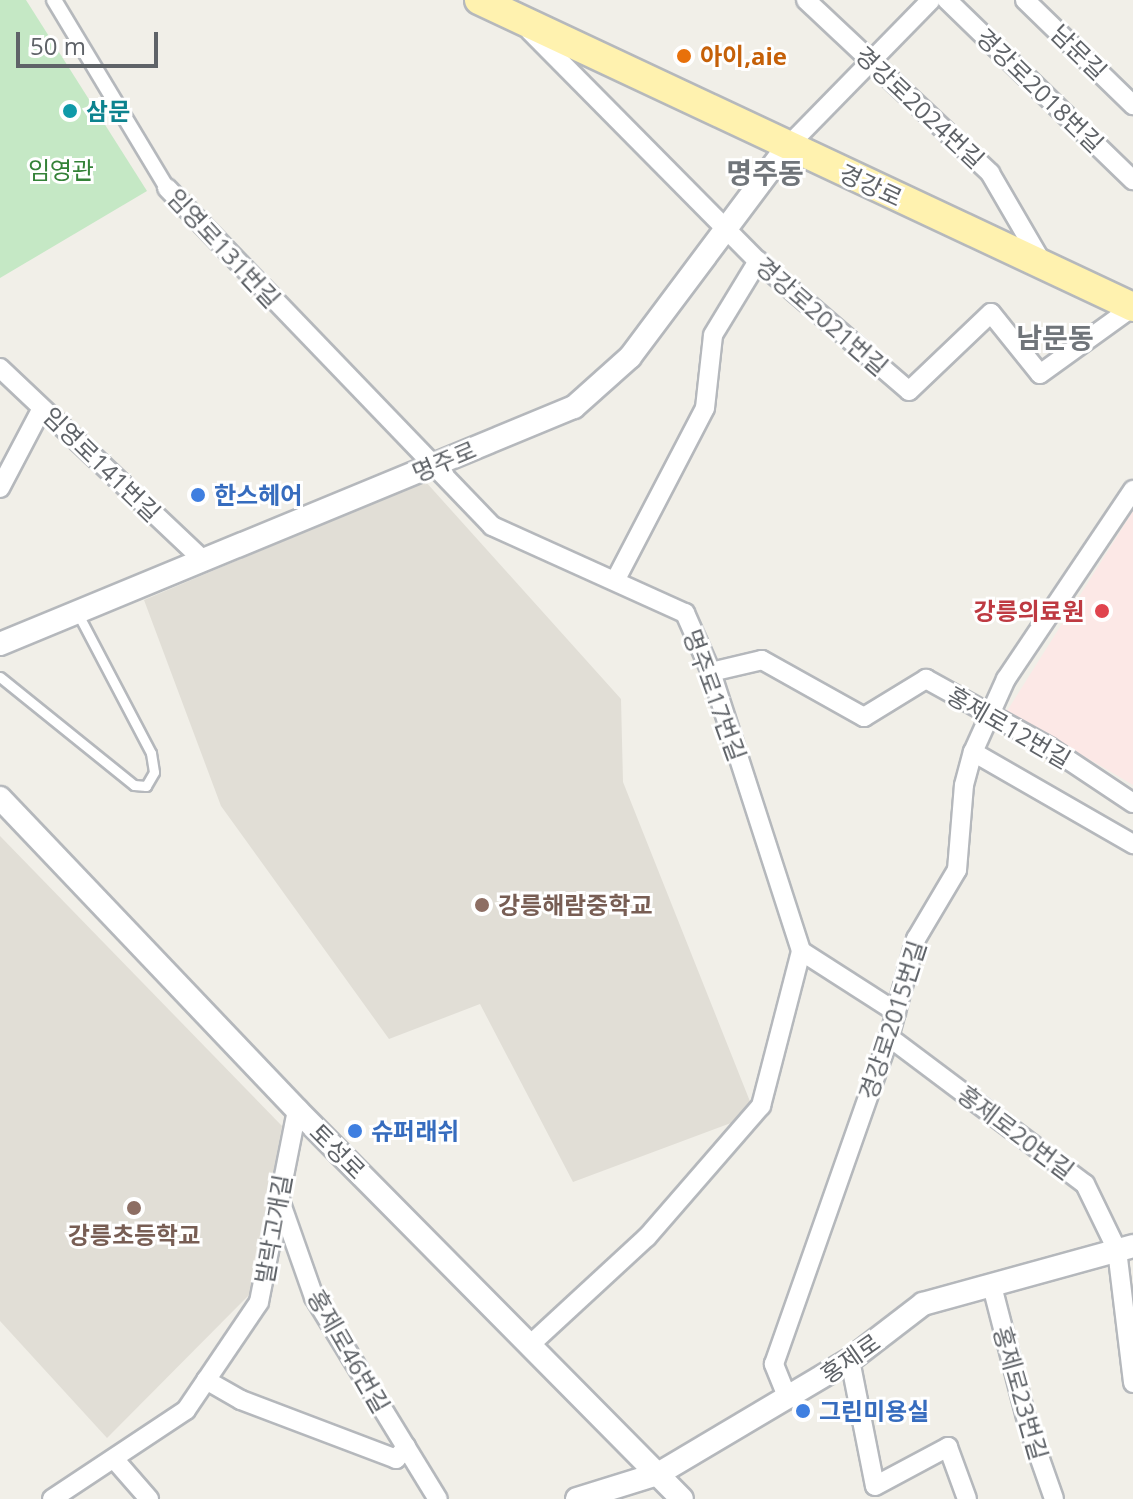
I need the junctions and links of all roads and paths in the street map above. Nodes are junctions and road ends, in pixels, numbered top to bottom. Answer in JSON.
{"nodes":[{"id":1,"x":54,"y":0,"type":"edge"},
{"id":2,"x":479,"y":0,"type":"edge"},
{"id":3,"x":806,"y":0,"type":"edge"},
{"id":4,"x":931,"y":0,"type":"edge"},
{"id":5,"x":947,"y":0,"type":"edge"},
{"id":6,"x":1025,"y":0,"type":"edge"},
{"id":7,"x":520,"y":21,"type":"junction"},
{"id":8,"x":873,"y":63,"type":"junction"},
{"id":9,"x":1133,"y":105,"type":"edge"},
{"id":10,"x":788,"y":146,"type":"junction"},
{"id":11,"x":1133,"y":180,"type":"edge"},
{"id":12,"x":167,"y":188,"type":"joint"},
{"id":13,"x":726,"y":229,"type":"junction"},
{"id":14,"x":758,"y":261,"type":"junction"},
{"id":15,"x":1045,"y":266,"type":"junction"},
{"id":16,"x":1133,"y":307,"type":"edge"},
{"id":17,"x":0,"y":368,"type":"edge"},
{"id":18,"x":42,"y":408,"type":"junction"},
{"id":19,"x":433,"y":466,"type":"junction"},
{"id":20,"x":0,"y":488,"type":"edge"},
{"id":21,"x":1133,"y":490,"type":"edge"},
{"id":22,"x":204,"y":561,"type":"junction"},
{"id":23,"x":616,"y":579,"type":"junction"},
{"id":24,"x":77,"y":612,"type":"junction"},
{"id":25,"x":0,"y":644,"type":"edge"},
{"id":26,"x":711,"y":672,"type":"junction"},
{"id":27,"x":0,"y":677,"type":"edge"},
{"id":28,"x":988,"y":714,"type":"junction"},
{"id":29,"x":973,"y":752,"type":"junction"},
{"id":30,"x":0,"y":798,"type":"edge"},
{"id":31,"x":1133,"y":803,"type":"edge"},
{"id":32,"x":1133,"y":844,"type":"edge"},
{"id":33,"x":801,"y":951,"type":"junction"},
{"id":34,"x":896,"y":1012,"type":"junction"},
{"id":35,"x":889,"y":1037,"type":"junction"},
{"id":36,"x":297,"y":1110,"type":"junction"},
{"id":37,"x":278,"y":1194,"type":"junction"},
{"id":38,"x":1125,"y":1248,"type":"edge"},
{"id":39,"x":992,"y":1286,"type":"junction"},
{"id":40,"x":532,"y":1343,"type":"junction"},
{"id":41,"x":850,"y":1360,"type":"junction"},
{"id":42,"x":206,"y":1380,"type":"junction"},
{"id":43,"x":1133,"y":1383,"type":"edge"},
{"id":44,"x":788,"y":1399,"type":"junction"},
{"id":45,"x":406,"y":1447,"type":"junction"},
{"id":46,"x":115,"y":1460,"type":"junction"},
{"id":47,"x":658,"y":1474,"type":"junction"},
{"id":48,"x":52,"y":1499,"type":"edge"},
{"id":49,"x":149,"y":1499,"type":"edge"},
{"id":50,"x":438,"y":1499,"type":"edge"},
{"id":51,"x":577,"y":1499,"type":"edge"},
{"id":52,"x":660,"y":1499,"type":"edge"},
{"id":53,"x":682,"y":1499,"type":"edge"},
{"id":54,"x":967,"y":1499,"type":"edge"},
{"id":55,"x":1054,"y":1499,"type":"edge"}],
"edges":[{"from":1,"to":12,"type":"street","name":"임영로131번길"},
{"from":2,"to":7,"type":"main road","name":"경강로"},
{"from":3,"to":8,"type":"street","name":"경강로2024번길"},
{"from":4,"to":8,"type":"street"},
{"from":5,"to":11,"type":"street","name":"경강로2018번길"},
{"from":6,"to":9,"type":"street","name":"남문길"},
{"from":7,"to":10,"type":"main road","name":"경강로"},
{"from":7,"to":13,"type":"street","name":"경강로2021번길"},
{"from":8,"to":10,"type":"street"},
{"from":8,"to":15,"type":"street","name":"경강로2024번길"},
{"from":10,"to":13,"type":"street","name":"명주로"},
{"from":10,"to":15,"type":"main road","name":"경강로"},
{"from":12,"to":19,"type":"street","name":"임영로131번길"},
{"from":13,"to":14,"type":"street","name":"경강로2021번길"},
{"from":13,"to":19,"type":"street","name":"명주로"},
{"from":14,"to":16,"type":"street","name":"경강로2021번길"},
{"from":14,"to":23,"type":"street"},
{"from":15,"to":16,"type":"main road","name":"경강로"},
{"from":17,"to":18,"type":"street","name":"임영로141번길"},
{"from":18,"to":20,"type":"street"},
{"from":18,"to":22,"type":"street","name":"임영로141번길"},
{"from":19,"to":22,"type":"street","name":"명주로"},
{"from":19,"to":23,"type":"street","name":"명주로17번길"},
{"from":21,"to":28,"type":"street","name":"경강로2015번길"},
{"from":22,"to":24,"type":"street","name":"명주로"},
{"from":23,"to":26,"type":"street","name":"명주로17번길"},
{"from":24,"to":25,"type":"street","name":"명주로"},
{"from":24,"to":27,"type":"lane"},
{"from":26,"to":28,"type":"street","name":"홍제로12번길"},
{"from":26,"to":33,"type":"street","name":"명주로17번길"},
{"from":28,"to":29,"type":"street","name":"경강로2015번길"},
{"from":28,"to":31,"type":"street","name":"홍제로12번길"},
{"from":29,"to":32,"type":"street"},
{"from":29,"to":34,"type":"street","name":"경강로2015번길"},
{"from":30,"to":36,"type":"street","name":"토성로"},
{"from":33,"to":34,"type":"street"},
{"from":33,"to":40,"type":"street"},
{"from":34,"to":35,"type":"street","name":"경강로2015번길"},
{"from":35,"to":38,"type":"street","name":"홍제로20번길"},
{"from":35,"to":44,"type":"street","name":"경강로2015번길"},
{"from":36,"to":37,"type":"street","name":"발락고개길"},
{"from":36,"to":40,"type":"street","name":"토성로"},
{"from":37,"to":42,"type":"street","name":"발락고개길"},
{"from":37,"to":45,"type":"street","name":"홍제로46번길"},
{"from":38,"to":39,"type":"street","name":"홍제로"},
{"from":38,"to":43,"type":"street","name":"홍제로20번길"},
{"from":39,"to":41,"type":"street","name":"홍제로"},
{"from":39,"to":55,"type":"street","name":"홍제로23번길"},
{"from":40,"to":47,"type":"street","name":"토성로"},
{"from":41,"to":44,"type":"street","name":"홍제로"},
{"from":41,"to":54,"type":"street"},
{"from":42,"to":45,"type":"street"},
{"from":42,"to":46,"type":"street","name":"발락고개길"},
{"from":44,"to":47,"type":"street","name":"홍제로"},
{"from":45,"to":50,"type":"street","name":"홍제로46번길"},
{"from":46,"to":48,"type":"street","name":"발락고개길"},
{"from":46,"to":49,"type":"street"},
{"from":47,"to":51,"type":"street","name":"홍제로"},
{"from":47,"to":52,"type":"street"},
{"from":47,"to":53,"type":"street","name":"토성로"}]}
